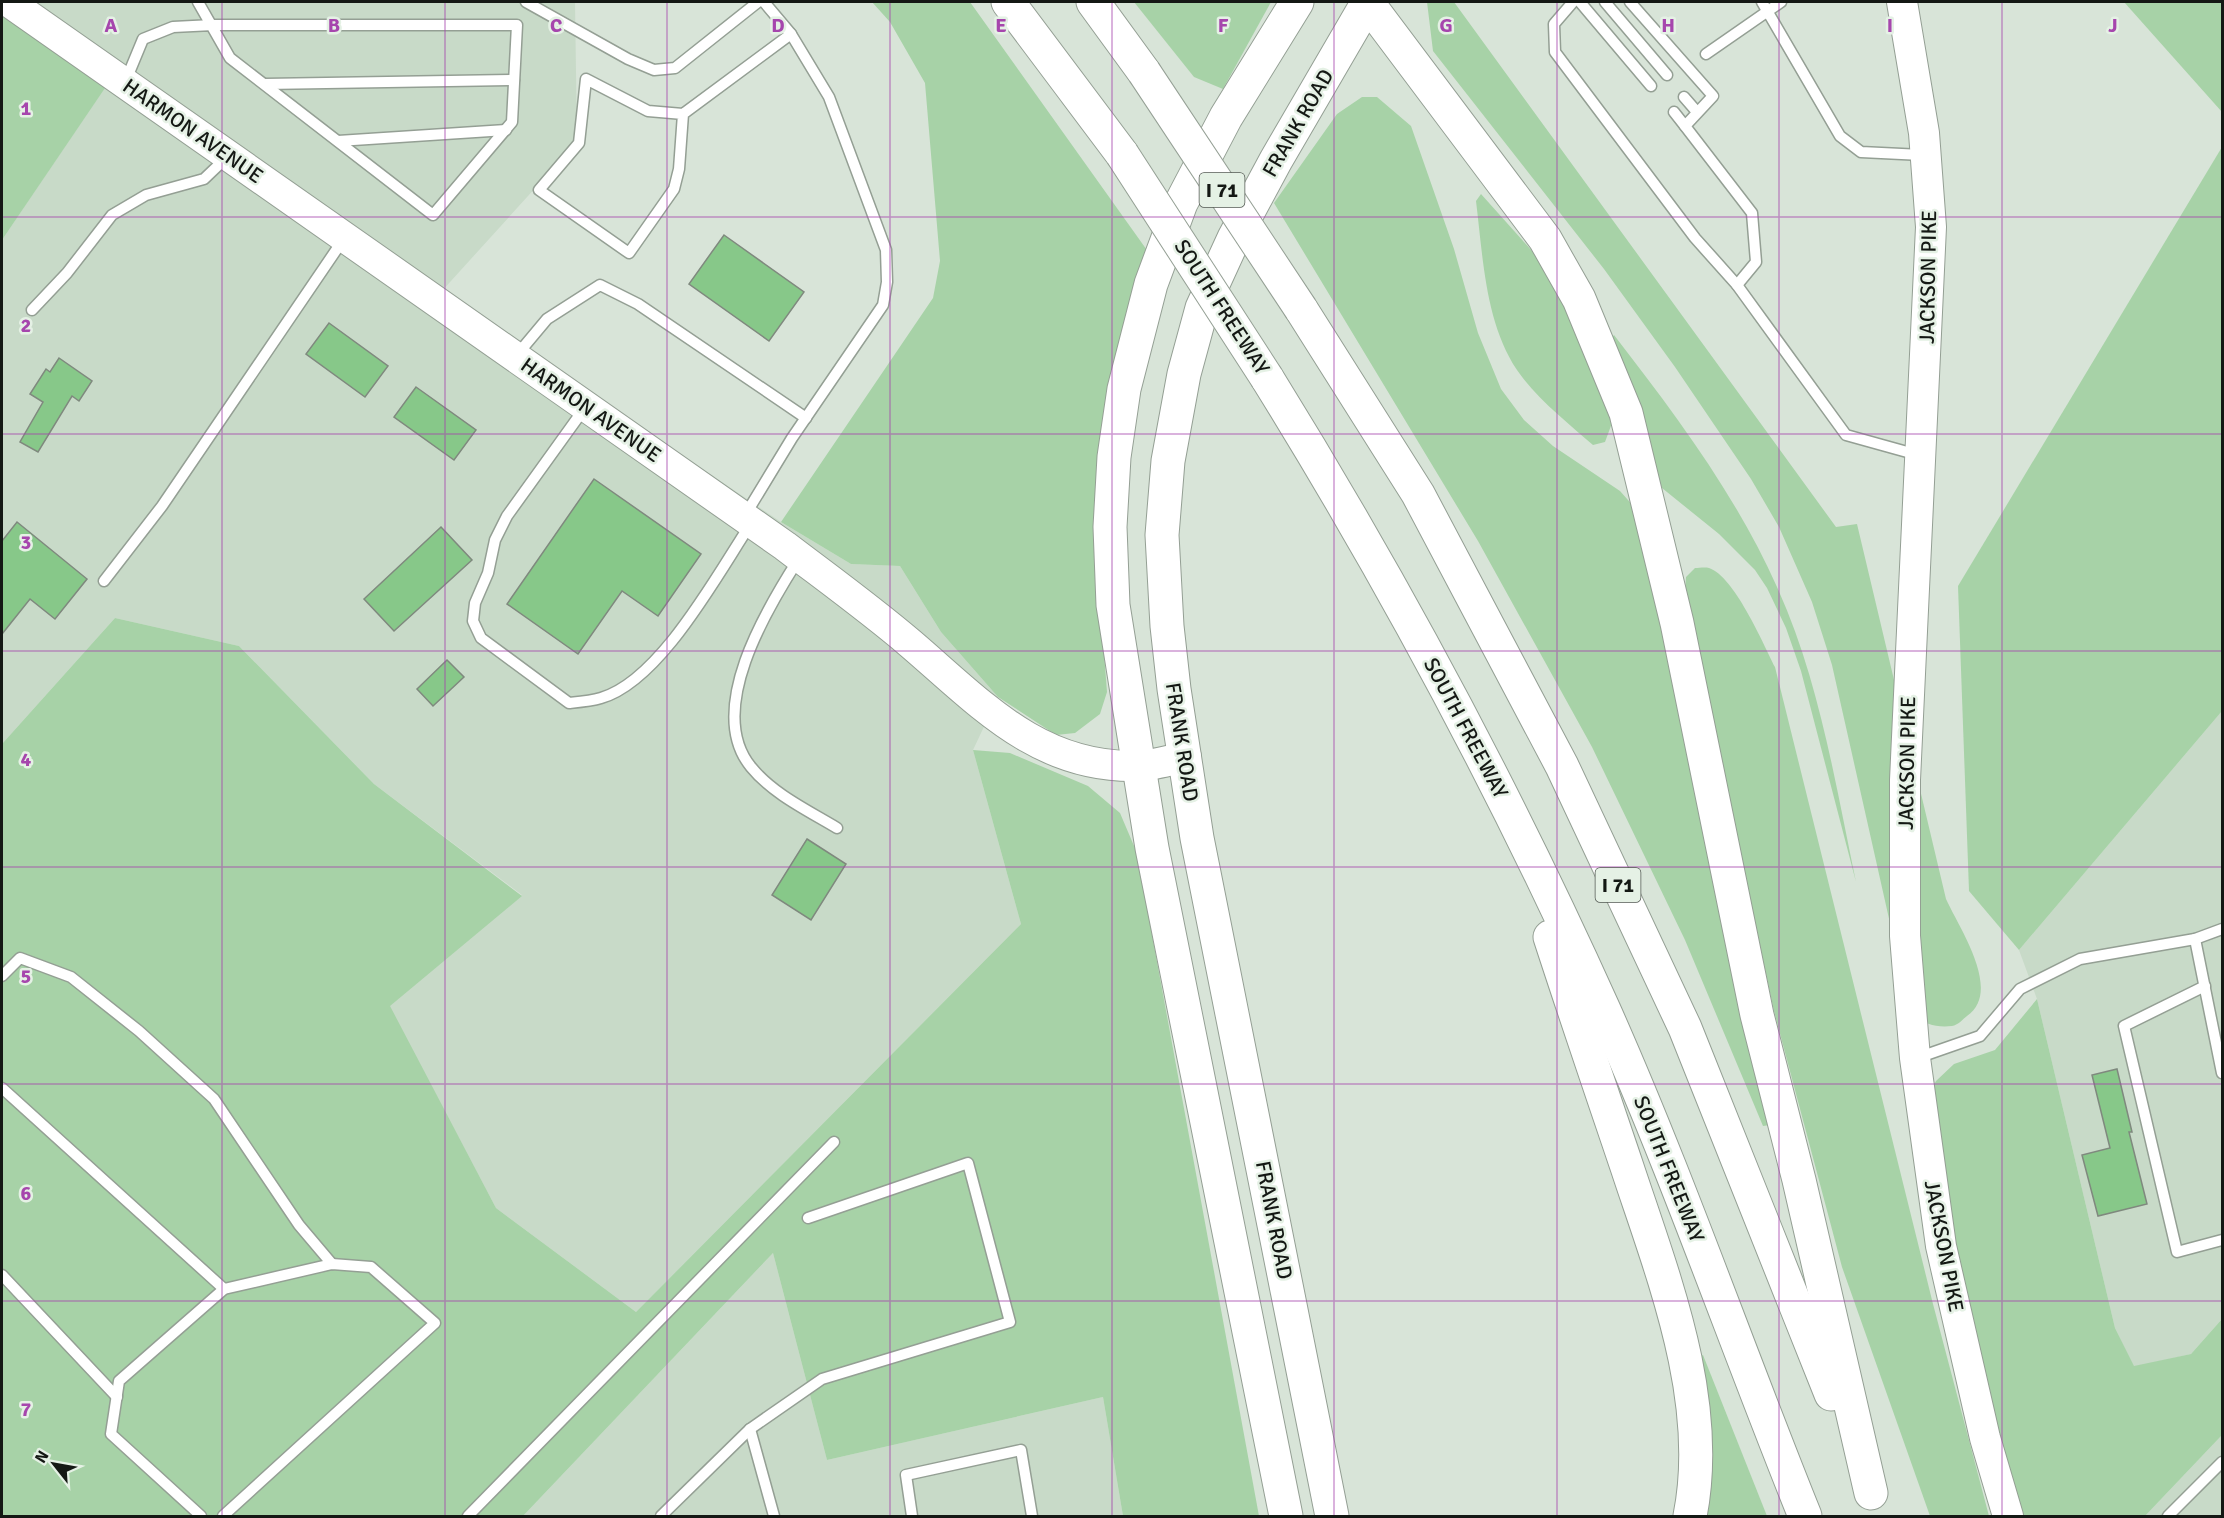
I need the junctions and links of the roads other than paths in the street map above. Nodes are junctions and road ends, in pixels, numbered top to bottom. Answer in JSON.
{"nodes":[{"id":1,"x":9,"y":2,"type":"edge"},
{"id":2,"x":198,"y":2,"type":"edge"},
{"id":3,"x":526,"y":2,"type":"edge"},
{"id":4,"x":758,"y":2,"type":"edge"},
{"id":5,"x":764,"y":2,"type":"edge"},
{"id":6,"x":1008,"y":2,"type":"edge"},
{"id":7,"x":1093,"y":2,"type":"edge"},
{"id":8,"x":1297,"y":2,"type":"edge"},
{"id":9,"x":1368,"y":2,"type":"edge"},
{"id":10,"x":1573,"y":2,"type":"edge"},
{"id":11,"x":1580,"y":2,"type":"edge"},
{"id":12,"x":1605,"y":2,"type":"edge"},
{"id":13,"x":1630,"y":2,"type":"edge"},
{"id":14,"x":1781,"y":2,"type":"edge"},
{"id":15,"x":1902,"y":2,"type":"edge"},
{"id":16,"x":1766,"y":6,"type":"edge"},
{"id":17,"x":213,"y":25,"type":"junction"},
{"id":18,"x":791,"y":34,"type":"junction"},
{"id":19,"x":1706,"y":54,"type":"dead end"},
{"id":20,"x":1667,"y":75,"type":"dead end"},
{"id":21,"x":514,"y":80,"type":"junction"},
{"id":22,"x":125,"y":83,"type":"junction"},
{"id":23,"x":265,"y":84,"type":"junction"},
{"id":24,"x":1651,"y":86,"type":"dead end"},
{"id":25,"x":1684,"y":97,"type":"dead end"},
{"id":26,"x":1674,"y":112,"type":"dead end"},
{"id":27,"x":1697,"y":112,"type":"junction"},
{"id":28,"x":683,"y":114,"type":"junction"},
{"id":29,"x":1685,"y":126,"type":"junction"},
{"id":30,"x":506,"y":130,"type":"junction"},
{"id":31,"x":338,"y":141,"type":"junction"},
{"id":32,"x":228,"y":155,"type":"junction"},
{"id":33,"x":1926,"y":155,"type":"junction"},
{"id":34,"x":345,"y":237,"type":"junction"},
{"id":35,"x":1737,"y":285,"type":"junction"},
{"id":36,"x":32,"y":310,"type":"dead end"},
{"id":37,"x":515,"y":357,"type":"junction"},
{"id":38,"x":586,"y":406,"type":"junction"},
{"id":39,"x":806,"y":418,"type":"junction"},
{"id":40,"x":1922,"y":456,"type":"junction"},
{"id":41,"x":748,"y":520,"type":"junction"},
{"id":42,"x":800,"y":557,"type":"junction"},
{"id":43,"x":104,"y":581,"type":"dead end"},
{"id":44,"x":1186,"y":757,"type":"junction"},
{"id":45,"x":1138,"y":766,"type":"junction"},
{"id":46,"x":1500,"y":791,"type":"junction"},
{"id":47,"x":837,"y":828,"type":"dead end"},
{"id":48,"x":2223,"y":929,"type":"edge"},
{"id":49,"x":2195,"y":939,"type":"junction"},
{"id":50,"x":2,"y":976,"type":"edge"},
{"id":51,"x":2205,"y":986,"type":"junction"},
{"id":52,"x":1915,"y":1058,"type":"junction"},
{"id":53,"x":2223,"y":1073,"type":"edge"},
{"id":54,"x":2,"y":1088,"type":"edge"},
{"id":55,"x":834,"y":1142,"type":"dead end"},
{"id":56,"x":808,"y":1218,"type":"dead end"},
{"id":57,"x":2223,"y":1240,"type":"edge"},
{"id":58,"x":332,"y":1264,"type":"junction"},
{"id":59,"x":2,"y":1275,"type":"edge"},
{"id":60,"x":224,"y":1289,"type":"junction"},
{"id":61,"x":117,"y":1397,"type":"junction"},
{"id":62,"x":750,"y":1429,"type":"junction"},
{"id":63,"x":2223,"y":1462,"type":"edge"},
{"id":64,"x":1876,"y":1505,"type":"edge"},
{"id":65,"x":201,"y":1516,"type":"edge"},
{"id":66,"x":223,"y":1516,"type":"edge"},
{"id":67,"x":468,"y":1516,"type":"edge"},
{"id":68,"x":661,"y":1516,"type":"edge"},
{"id":69,"x":774,"y":1516,"type":"edge"},
{"id":70,"x":912,"y":1516,"type":"edge"},
{"id":71,"x":1032,"y":1516,"type":"edge"},
{"id":72,"x":1286,"y":1516,"type":"edge"},
{"id":73,"x":1332,"y":1516,"type":"edge"},
{"id":74,"x":1690,"y":1516,"type":"edge"},
{"id":75,"x":1805,"y":1516,"type":"edge"},
{"id":76,"x":2008,"y":1516,"type":"edge"},
{"id":77,"x":2168,"y":1516,"type":"edge"}],
"edges":[{"from":1,"to":22,"type":"main road","name":"HARMON AVENUE"},
{"from":2,"to":17,"type":"lane"},
{"from":3,"to":4,"type":"lane"},
{"from":5,"to":18,"type":"lane"},
{"from":6,"to":46,"type":"highway","name":"SOUTH FREEWAY","bridge":true},
{"from":7,"to":64,"type":"highway","number":"I 71","bridge":true},
{"from":8,"to":45,"type":"highway"},
{"from":9,"to":44,"type":"highway","name":"FRANK ROAD"},
{"from":9,"to":64,"type":"highway"},
{"from":10,"to":35,"type":"lane"},
{"from":11,"to":24,"type":"lane"},
{"from":12,"to":20,"type":"lane"},
{"from":13,"to":27,"type":"lane"},
{"from":14,"to":16,"type":"lane"},
{"from":15,"to":33,"type":"main road","name":"JACKSON PIKE"},
{"from":16,"to":19,"type":"lane"},
{"from":16,"to":33,"type":"lane"},
{"from":17,"to":21,"type":"lane"},
{"from":17,"to":22,"type":"lane"},
{"from":17,"to":23,"type":"lane"},
{"from":18,"to":28,"type":"lane"},
{"from":18,"to":39,"type":"lane"},
{"from":21,"to":23,"type":"lane"},
{"from":21,"to":30,"type":"lane"},
{"from":22,"to":32,"type":"main road","name":"HARMON AVENUE"},
{"from":23,"to":31,"type":"lane"},
{"from":25,"to":27,"type":"lane"},
{"from":26,"to":29,"type":"lane"},
{"from":27,"to":29,"type":"lane"},
{"from":28,"to":28,"type":"lane"},
{"from":29,"to":35,"type":"lane"},
{"from":30,"to":31,"type":"lane"},
{"from":30,"to":31,"type":"lane"},
{"from":32,"to":34,"type":"main road","name":"HARMON AVENUE"},
{"from":32,"to":36,"type":"lane"},
{"from":33,"to":40,"type":"main road","name":"JACKSON PIKE"},
{"from":34,"to":37,"type":"main road","name":"HARMON AVENUE"},
{"from":34,"to":43,"type":"lane"},
{"from":35,"to":40,"type":"lane"},
{"from":37,"to":38,"type":"main road","name":"HARMON AVENUE"},
{"from":37,"to":39,"type":"lane"},
{"from":38,"to":41,"type":"main road","name":"HARMON AVENUE"},
{"from":38,"to":41,"type":"lane"},
{"from":39,"to":41,"type":"lane"},
{"from":40,"to":52,"type":"main road","name":"JACKSON PIKE"},
{"from":41,"to":42,"type":"main road","name":"HARMON AVENUE"},
{"from":42,"to":45,"type":"main road","name":"HARMON AVENUE"},
{"from":42,"to":47,"type":"lane"},
{"from":44,"to":45,"type":"main road","name":"HARMON AVENUE"},
{"from":44,"to":73,"type":"highway","name":"FRANK ROAD"},
{"from":45,"to":72,"type":"highway"},
{"from":46,"to":74,"type":"highway"},
{"from":46,"to":75,"type":"highway","name":"SOUTH FREEWAY"},
{"from":48,"to":49,"type":"lane"},
{"from":49,"to":51,"type":"lane"},
{"from":49,"to":52,"type":"lane"},
{"from":50,"to":58,"type":"lane"},
{"from":51,"to":53,"type":"lane"},
{"from":51,"to":57,"type":"lane"},
{"from":52,"to":76,"type":"main road","name":"JACKSON PIKE"},
{"from":54,"to":60,"type":"lane"},
{"from":55,"to":67,"type":"lane"},
{"from":56,"to":62,"type":"lane"},
{"from":58,"to":60,"type":"lane"},
{"from":58,"to":66,"type":"lane"},
{"from":59,"to":61,"type":"lane"},
{"from":60,"to":61,"type":"lane"},
{"from":61,"to":65,"type":"lane"},
{"from":62,"to":68,"type":"lane"},
{"from":62,"to":69,"type":"lane"},
{"from":63,"to":77,"type":"lane"},
{"from":70,"to":71,"type":"lane"}]}
